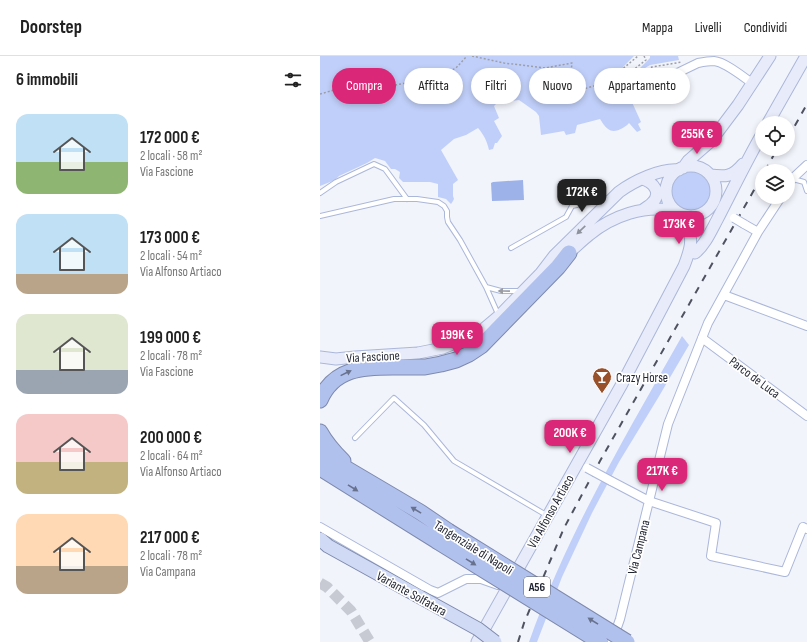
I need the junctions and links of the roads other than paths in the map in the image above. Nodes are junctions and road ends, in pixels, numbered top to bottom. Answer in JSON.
{"nodes":[{"id":1,"x":770,"y":56,"type":"edge"},
{"id":2,"x":806,"y":56,"type":"edge"},
{"id":3,"x":688,"y":68,"type":"edge"},
{"id":4,"x":752,"y":83,"type":"junction"},
{"id":5,"x":772,"y":116,"type":"edge"},
{"id":6,"x":712,"y":141,"type":"junction"},
{"id":7,"x":755,"y":146,"type":"edge"},
{"id":8,"x":749,"y":157,"type":"junction"},
{"id":9,"x":807,"y":165,"type":"edge"},
{"id":10,"x":681,"y":169,"type":"junction"},
{"id":11,"x":709,"y":174,"type":"junction"},
{"id":12,"x":795,"y":177,"type":"edge"},
{"id":13,"x":642,"y":179,"type":"junction"},
{"id":14,"x":795,"y":182,"type":"edge"},
{"id":15,"x":807,"y":191,"type":"edge"},
{"id":16,"x":320,"y":193,"type":"edge"},
{"id":17,"x":614,"y":197,"type":"junction"},
{"id":18,"x":408,"y":199,"type":"junction"},
{"id":19,"x":776,"y":204,"type":"edge"},
{"id":20,"x":715,"y":207,"type":"junction"},
{"id":21,"x":643,"y":210,"type":"junction"},
{"id":22,"x":678,"y":213,"type":"junction"},
{"id":23,"x":627,"y":214,"type":"junction"},
{"id":24,"x":320,"y":216,"type":"edge"},
{"id":25,"x":758,"y":232,"type":"junction"},
{"id":26,"x":511,"y":248,"type":"dead end"},
{"id":27,"x":569,"y":253,"type":"junction"},
{"id":28,"x":542,"y":273,"type":"junction"},
{"id":29,"x":680,"y":274,"type":"junction"},
{"id":30,"x":486,"y":287,"type":"junction"},
{"id":31,"x":523,"y":291,"type":"junction"},
{"id":32,"x":724,"y":295,"type":"junction"},
{"id":33,"x":499,"y":316,"type":"junction"},
{"id":34,"x":807,"y":326,"type":"edge"},
{"id":35,"x":702,"y":338,"type":"junction"},
{"id":36,"x":320,"y":358,"type":"edge"},
{"id":37,"x":336,"y":359,"type":"junction"},
{"id":38,"x":320,"y":366,"type":"edge"},
{"id":39,"x":320,"y":400,"type":"edge"},
{"id":40,"x":807,"y":416,"type":"edge"},
{"id":41,"x":320,"y":432,"type":"edge"},
{"id":42,"x":355,"y":438,"type":"dead end"},
{"id":43,"x":320,"y":453,"type":"edge"},
{"id":44,"x":582,"y":465,"type":"junction"},
{"id":45,"x":321,"y":469,"type":"edge"},
{"id":46,"x":360,"y":477,"type":"junction"},
{"id":47,"x":649,"y":501,"type":"junction"},
{"id":48,"x":548,"y":516,"type":"junction"},
{"id":49,"x":320,"y":528,"type":"edge"},
{"id":50,"x":807,"y":529,"type":"edge"},
{"id":51,"x":443,"y":536,"type":"junction"},
{"id":52,"x":323,"y":543,"type":"edge"},
{"id":53,"x":507,"y":588,"type":"junction"},
{"id":54,"x":477,"y":642,"type":"edge"},
{"id":55,"x":495,"y":642,"type":"edge"},
{"id":56,"x":600,"y":642,"type":"edge"},
{"id":57,"x":612,"y":642,"type":"edge"},
{"id":58,"x":627,"y":642,"type":"edge"}],
"edges":[{"from":1,"to":4,"type":"main road"},
{"from":2,"to":5,"type":"main road"},
{"from":3,"to":4,"type":"street"},
{"from":4,"to":6,"type":"main road"},
{"from":6,"to":10,"type":"main road"},
{"from":6,"to":11,"type":"main road"},
{"from":7,"to":8,"type":"main road"},
{"from":8,"to":11,"type":"main road"},
{"from":8,"to":20,"type":"main road"},
{"from":9,"to":12,"type":"street"},
{"from":10,"to":11,"type":"main road"},
{"from":10,"to":13,"type":"main road","name":"Via Fascione"},
{"from":10,"to":22,"type":"main road"},
{"from":11,"to":20,"type":"main road"},
{"from":13,"to":17,"type":"main road","name":"Via Fascione"},
{"from":13,"to":21,"type":"main road"},
{"from":14,"to":15,"type":"lane"},
{"from":16,"to":18,"type":"lane"},
{"from":17,"to":23,"type":"main road"},
{"from":17,"to":26,"type":"lane"},
{"from":17,"to":28,"type":"main road","name":"Via Fascione","one_way":true},
{"from":18,"to":24,"type":"lane"},
{"from":18,"to":30,"type":"lane"},
{"from":19,"to":25,"type":"street","name":"Via Campana"},
{"from":20,"to":22,"type":"main road"},
{"from":20,"to":25,"type":"street","bridge":true},
{"from":20,"to":29,"type":"main road"},
{"from":21,"to":22,"type":"main road","name":"Via Fascione"},
{"from":21,"to":23,"type":"main road","name":"Via Fascione"},
{"from":22,"to":29,"type":"main road"},
{"from":23,"to":27,"type":"main road","name":"Via Fascione"},
{"from":25,"to":32,"type":"street","name":"Via Campana"},
{"from":27,"to":28,"type":"main road","name":"Via Fascione"},
{"from":39,"to":27,"type":"highway","one_way":true},
{"from":28,"to":31,"type":"main road","name":"Via Fascione"},
{"from":29,"to":44,"type":"main road","name":"Via Alfonso Artiaco"},
{"from":31,"to":30,"type":"lane","one_way":true},
{"from":30,"to":33,"type":"lane"},
{"from":31,"to":33,"type":"main road","name":"Via Fascione"},
{"from":32,"to":34,"type":"street"},
{"from":32,"to":35,"type":"street","name":"Via Campana"},
{"from":33,"to":37,"type":"main road","name":"Via Fascione"},
{"from":35,"to":40,"type":"street","name":"Parco de Luca"},
{"from":35,"to":47,"type":"street","name":"Via Campana"},
{"from":36,"to":37,"type":"main road","name":"Via Fascione"},
{"from":37,"to":38,"type":"main road"},
{"from":41,"to":46,"type":"highway"},
{"from":42,"to":48,"type":"lane"},
{"from":43,"to":46,"type":"highway","name":"Tangenziale di Napoli","number":"A56"},
{"from":44,"to":47,"type":"street","bridge":true},
{"from":44,"to":48,"type":"main road","name":"Via Alfonso Artiaco"},
{"from":45,"to":51,"type":"highway","name":"Tangenziale di Napoli","number":"A56","one_way":true},
{"from":51,"to":46,"type":"highway","name":"Tangenziale di Napoli","number":"A56","one_way":true},
{"from":47,"to":50,"type":"street"},
{"from":47,"to":57,"type":"street","name":"Via Campana"},
{"from":48,"to":53,"type":"main road","name":"Via Alfonso Artiaco"},
{"from":49,"to":53,"type":"street"},
{"from":51,"to":56,"type":"highway","name":"Tangenziale di Napoli","number":"A56","one_way":true,"bridge":true},
{"from":58,"to":51,"type":"highway","name":"Tangenziale di Napoli","number":"A56","one_way":true,"bridge":true},
{"from":52,"to":55,"type":"main road","name":"Variante Solfatara","bridge":true},
{"from":53,"to":54,"type":"main road","name":"Via Alfonso Artiaco"}]}
